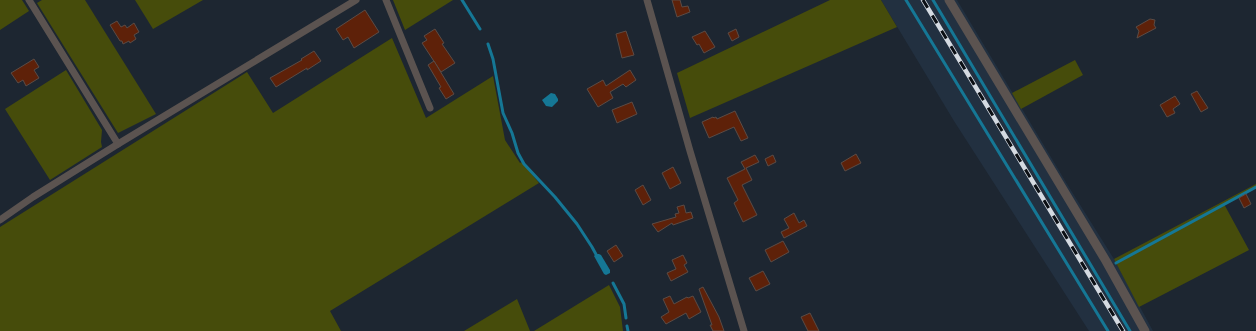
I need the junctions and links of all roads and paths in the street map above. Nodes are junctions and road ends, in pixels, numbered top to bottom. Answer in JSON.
{"nodes":[{"id":1,"x":29,"y":0,"type":"edge"},
{"id":2,"x":356,"y":0,"type":"edge"},
{"id":3,"x":386,"y":0,"type":"edge"},
{"id":4,"x":647,"y":0,"type":"edge"},
{"id":5,"x":949,"y":0,"type":"edge"},
{"id":6,"x":430,"y":108,"type":"dead end"},
{"id":7,"x":118,"y":144,"type":"junction"},
{"id":8,"x":0,"y":220,"type":"edge"},
{"id":9,"x":744,"y":331,"type":"edge"},
{"id":10,"x":1145,"y":331,"type":"edge"}],
"edges":[{"from":1,"to":7,"type":"street"},
{"from":2,"to":7,"type":"street"},
{"from":3,"to":6,"type":"street"},
{"from":4,"to":9,"type":"street"},
{"from":5,"to":10,"type":"street"},
{"from":7,"to":8,"type":"street"}]}
